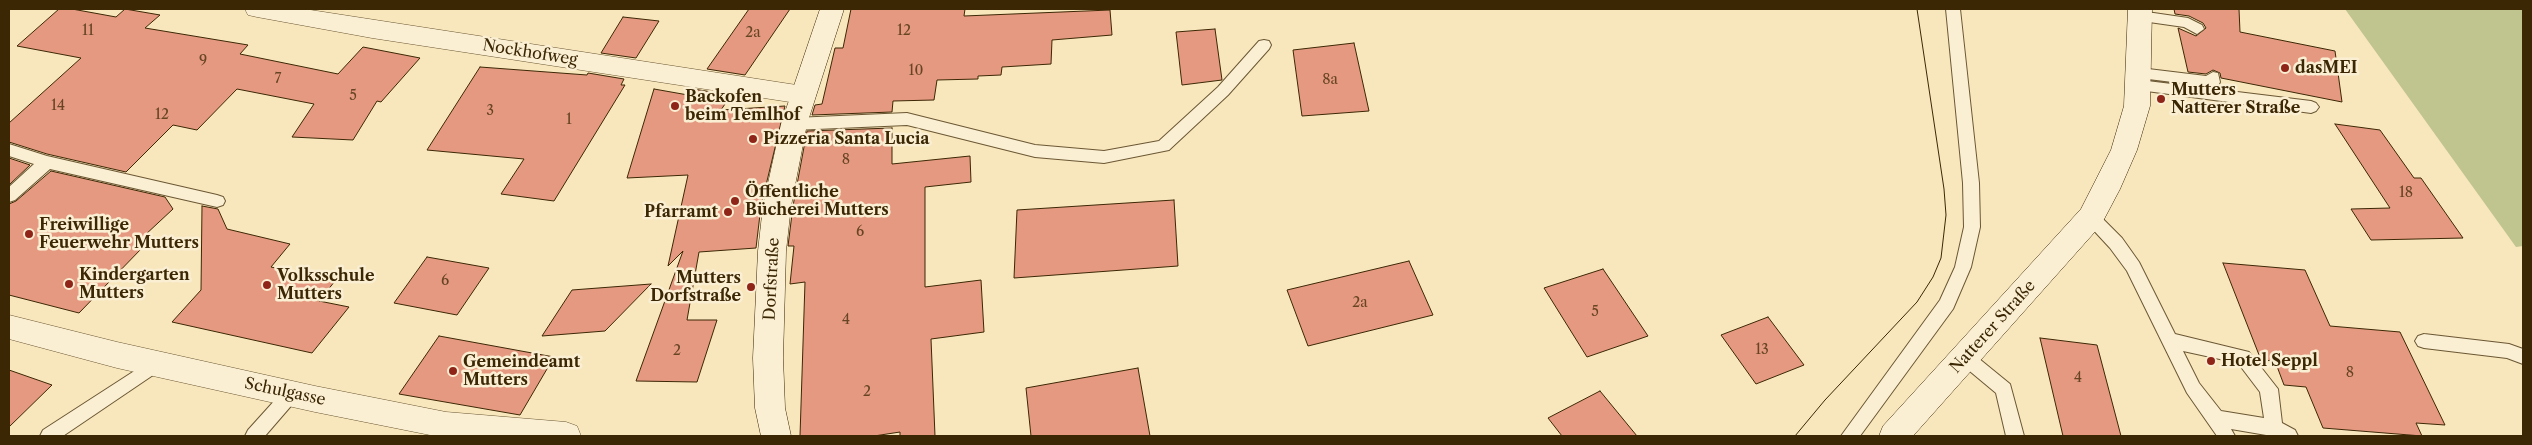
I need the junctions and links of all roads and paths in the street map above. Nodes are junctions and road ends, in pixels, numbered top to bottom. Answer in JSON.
{"nodes":[{"id":1,"x":257,"y":9,"type":"edge"},
{"id":2,"x":832,"y":9,"type":"edge"},
{"id":3,"x":1953,"y":9,"type":"edge"},
{"id":4,"x":2140,"y":12,"type":"edge"},
{"id":5,"x":2197,"y":29,"type":"dead end"},
{"id":6,"x":1264,"y":45,"type":"dead end"},
{"id":7,"x":2212,"y":77,"type":"dead end"},
{"id":8,"x":2140,"y":79,"type":"junction"},
{"id":9,"x":803,"y":95,"type":"junction"},
{"id":10,"x":2311,"y":106,"type":"dead end"},
{"id":11,"x":794,"y":124,"type":"junction"},
{"id":12,"x":9,"y":150,"type":"edge"},
{"id":13,"x":47,"y":162,"type":"junction"},
{"id":14,"x":9,"y":196,"type":"edge"},
{"id":15,"x":217,"y":201,"type":"dead end"},
{"id":16,"x":2091,"y":217,"type":"junction"},
{"id":17,"x":9,"y":327,"type":"edge"},
{"id":18,"x":2168,"y":340,"type":"junction"},
{"id":19,"x":2424,"y":341,"type":"dead end"},
{"id":20,"x":2523,"y":357,"type":"edge"},
{"id":21,"x":1966,"y":358,"type":"junction"},
{"id":22,"x":156,"y":364,"type":"junction"},
{"id":23,"x":291,"y":394,"type":"junction"},
{"id":24,"x":2216,"y":418,"type":"junction"},
{"id":25,"x":442,"y":430,"type":"edge"},
{"id":26,"x":2281,"y":432,"type":"edge"},
{"id":27,"x":49,"y":436,"type":"edge"},
{"id":28,"x":254,"y":436,"type":"edge"},
{"id":29,"x":566,"y":436,"type":"edge"},
{"id":30,"x":776,"y":436,"type":"edge"},
{"id":31,"x":1850,"y":436,"type":"edge"},
{"id":32,"x":1894,"y":436,"type":"edge"},
{"id":33,"x":2015,"y":436,"type":"edge"},
{"id":34,"x":2226,"y":436,"type":"edge"}],
"edges":[{"from":1,"to":9,"type":"street","name":"Nockhofweg"},
{"from":2,"to":9,"type":"street","name":"Dorfstraße"},
{"from":3,"to":31,"type":"lane"},
{"from":4,"to":5,"type":"lane"},
{"from":4,"to":8,"type":"street","name":"Natterer Straße"},
{"from":6,"to":11,"type":"lane"},
{"from":7,"to":8,"type":"lane"},
{"from":8,"to":10,"type":"lane"},
{"from":8,"to":16,"type":"street","name":"Natterer Straße"},
{"from":9,"to":11,"type":"street","name":"Dorfstraße"},
{"from":11,"to":30,"type":"street","name":"Dorfstraße"},
{"from":12,"to":13,"type":"lane"},
{"from":13,"to":14,"type":"lane"},
{"from":13,"to":15,"type":"lane"},
{"from":16,"to":18,"type":"lane"},
{"from":16,"to":21,"type":"street","name":"Natterer Straße"},
{"from":17,"to":22,"type":"street","name":"Schulgasse"},
{"from":18,"to":24,"type":"lane"},
{"from":18,"to":26,"type":"lane"},
{"from":19,"to":20,"type":"lane"},
{"from":21,"to":32,"type":"street","name":"Natterer Straße"},
{"from":21,"to":33,"type":"lane"},
{"from":22,"to":23,"type":"street","name":"Schulgasse"},
{"from":22,"to":27,"type":"lane"},
{"from":23,"to":25,"type":"street","name":"Schulgasse"},
{"from":23,"to":28,"type":"lane"},
{"from":24,"to":26,"type":"lane"},
{"from":24,"to":34,"type":"lane"},
{"from":25,"to":29,"type":"street","name":"Schulgasse"}]}
